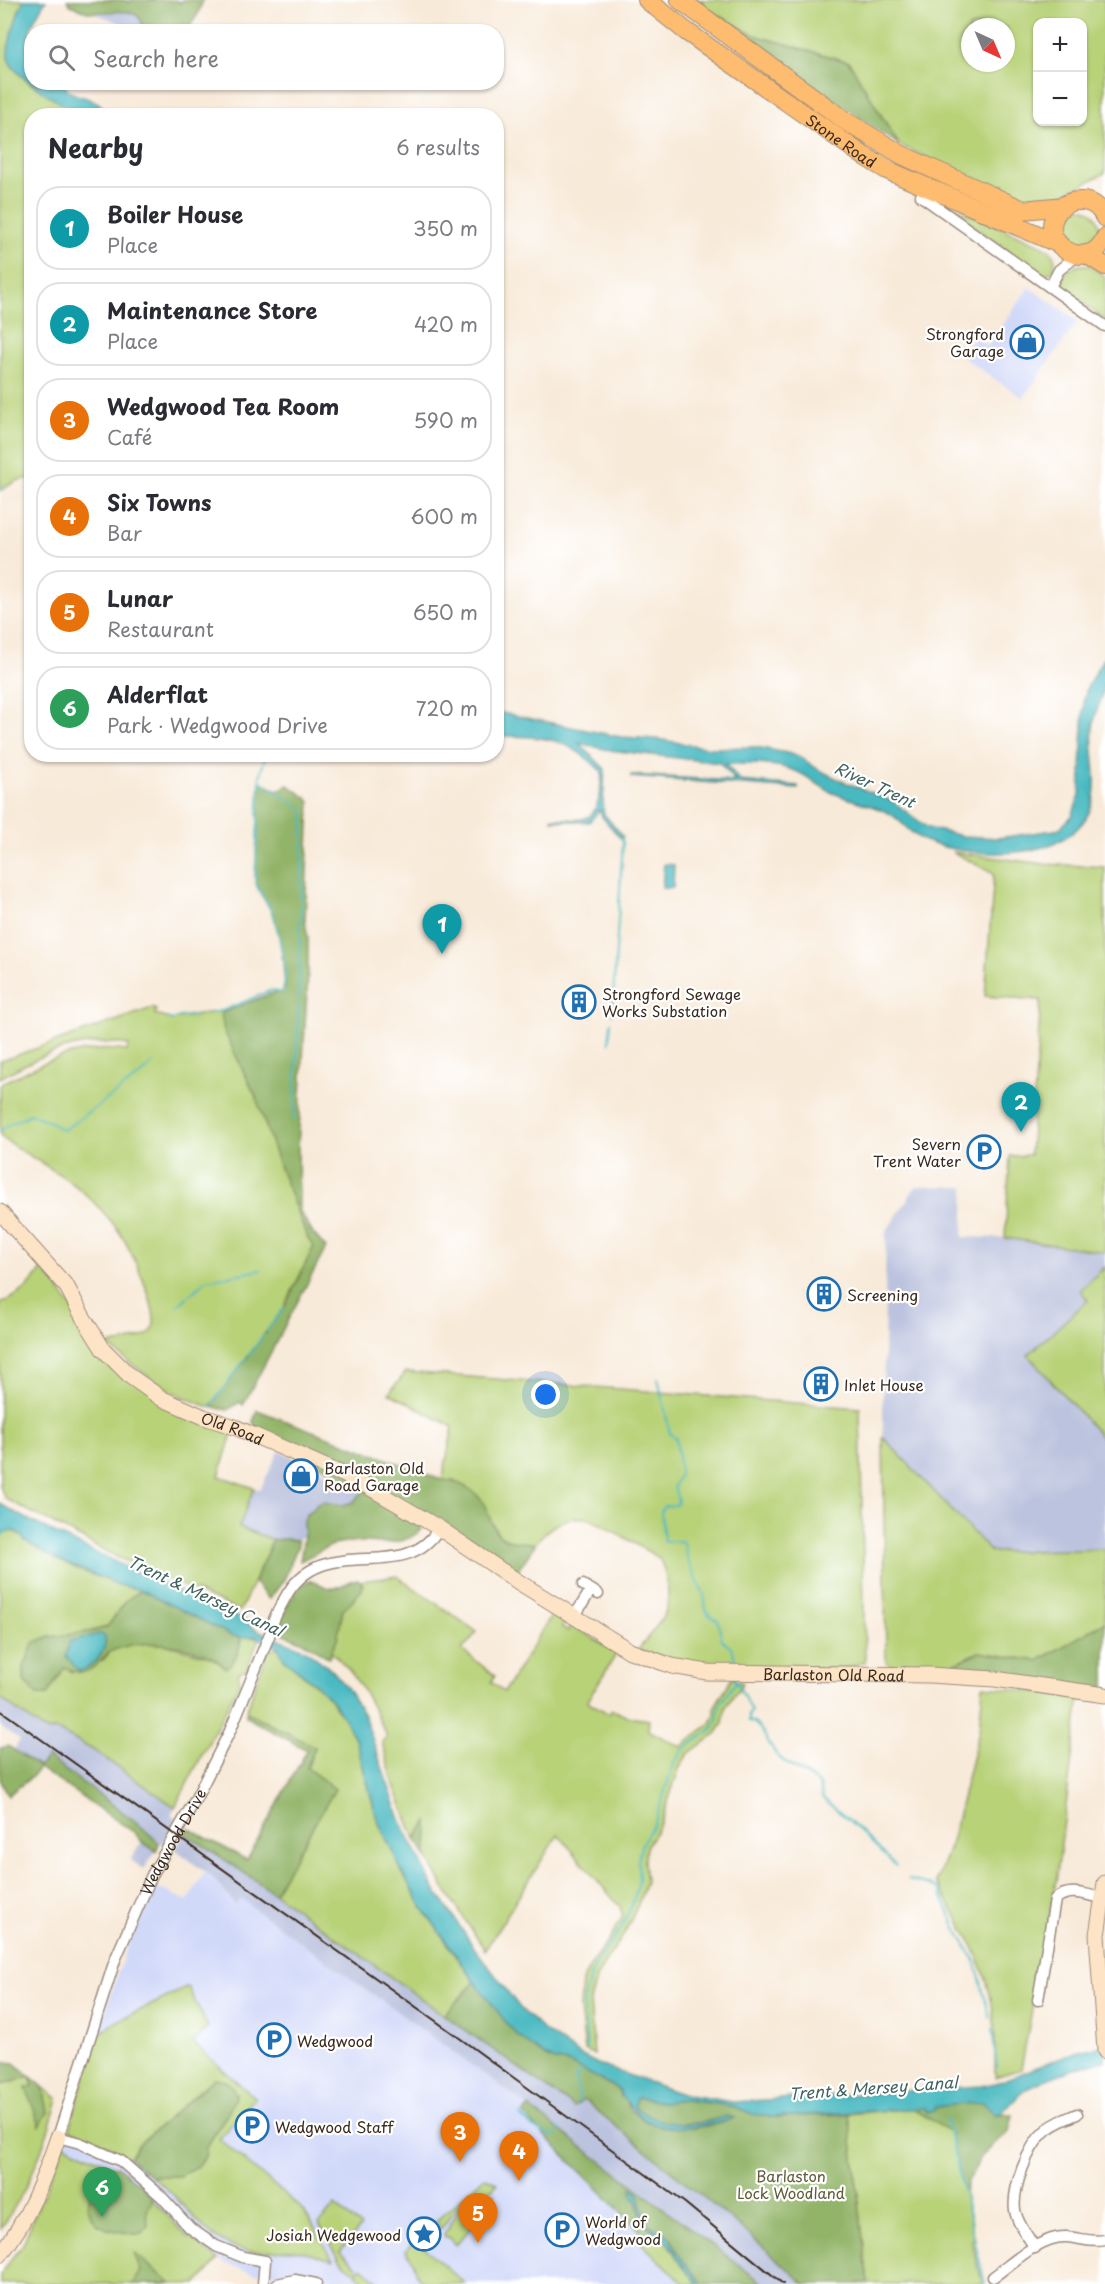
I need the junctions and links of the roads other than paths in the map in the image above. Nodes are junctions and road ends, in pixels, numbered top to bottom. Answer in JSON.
{"nodes":[{"id":1,"x":647,"y":0,"type":"edge"},
{"id":2,"x":680,"y":0,"type":"edge"},
{"id":3,"x":921,"y":196,"type":"dead end"},
{"id":4,"x":1064,"y":206,"type":"junction"},
{"id":5,"x":1105,"y":218,"type":"edge"},
{"id":6,"x":1105,"y":237,"type":"edge"},
{"id":7,"x":1057,"y":243,"type":"junction"},
{"id":8,"x":1082,"y":254,"type":"junction"},
{"id":9,"x":1105,"y":266,"type":"edge"},
{"id":10,"x":1059,"y":270,"type":"junction"},
{"id":11,"x":1050,"y":287,"type":"junction"},
{"id":12,"x":1105,"y":326,"type":"edge"},
{"id":13,"x":0,"y":1212,"type":"edge"},
{"id":14,"x":439,"y":1528,"type":"junction"},
{"id":15,"x":517,"y":1581,"type":"joint"},
{"id":16,"x":591,"y":1590,"type":"dead end"},
{"id":17,"x":574,"y":1617,"type":"junction"},
{"id":18,"x":1105,"y":1695,"type":"edge"},
{"id":19,"x":1104,"y":1890,"type":"edge"},
{"id":20,"x":1102,"y":1916,"type":"edge"},
{"id":21,"x":1042,"y":1995,"type":"dead end"},
{"id":22,"x":1104,"y":2040,"type":"edge"},
{"id":23,"x":1105,"y":2051,"type":"edge"},
{"id":24,"x":1077,"y":2114,"type":"dead end"},
{"id":25,"x":58,"y":2138,"type":"junction"},
{"id":26,"x":1105,"y":2241,"type":"edge"},
{"id":27,"x":1035,"y":2248,"type":"junction"},
{"id":28,"x":0,"y":2255,"type":"edge"},
{"id":29,"x":993,"y":2277,"type":"dead end"},
{"id":30,"x":263,"y":2284,"type":"edge"},
{"id":31,"x":277,"y":2284,"type":"edge"},
{"id":32,"x":316,"y":2284,"type":"edge"}],
"edges":[{"from":1,"to":7,"type":"highway","name":"Stone Road"},
{"from":2,"to":4,"type":"highway","name":"Stone Road"},
{"from":3,"to":11,"type":"street"},
{"from":4,"to":5,"type":"highway","name":"Stone Road"},
{"from":4,"to":7,"type":"highway"},
{"from":6,"to":8,"type":"highway"},
{"from":7,"to":8,"type":"highway","name":"Stone Road"},
{"from":7,"to":10,"type":"street"},
{"from":8,"to":9,"type":"highway"},
{"from":8,"to":10,"type":"street"},
{"from":10,"to":11,"type":"street"},
{"from":11,"to":12,"type":"street"},
{"from":13,"to":14,"type":"street","name":"Old Road"},
{"from":14,"to":15,"type":"street","name":"Old Road"},
{"from":14,"to":25,"type":"street","name":"Wedgwood Drive"},
{"from":15,"to":17,"type":"street","name":"Barlaston Old Road"},
{"from":16,"to":17,"type":"street"},
{"from":17,"to":18,"type":"street","name":"Barlaston Old Road"},
{"from":19,"to":20,"type":"street"},
{"from":19,"to":21,"type":"street"},
{"from":20,"to":22,"type":"street"},
{"from":22,"to":23,"type":"street"},
{"from":24,"to":27,"type":"street"},
{"from":25,"to":28,"type":"street","name":"Wedgwood Drive"},
{"from":25,"to":30,"type":"street"},
{"from":26,"to":27,"type":"street"},
{"from":27,"to":29,"type":"street"},
{"from":31,"to":32,"type":"street"}]}
